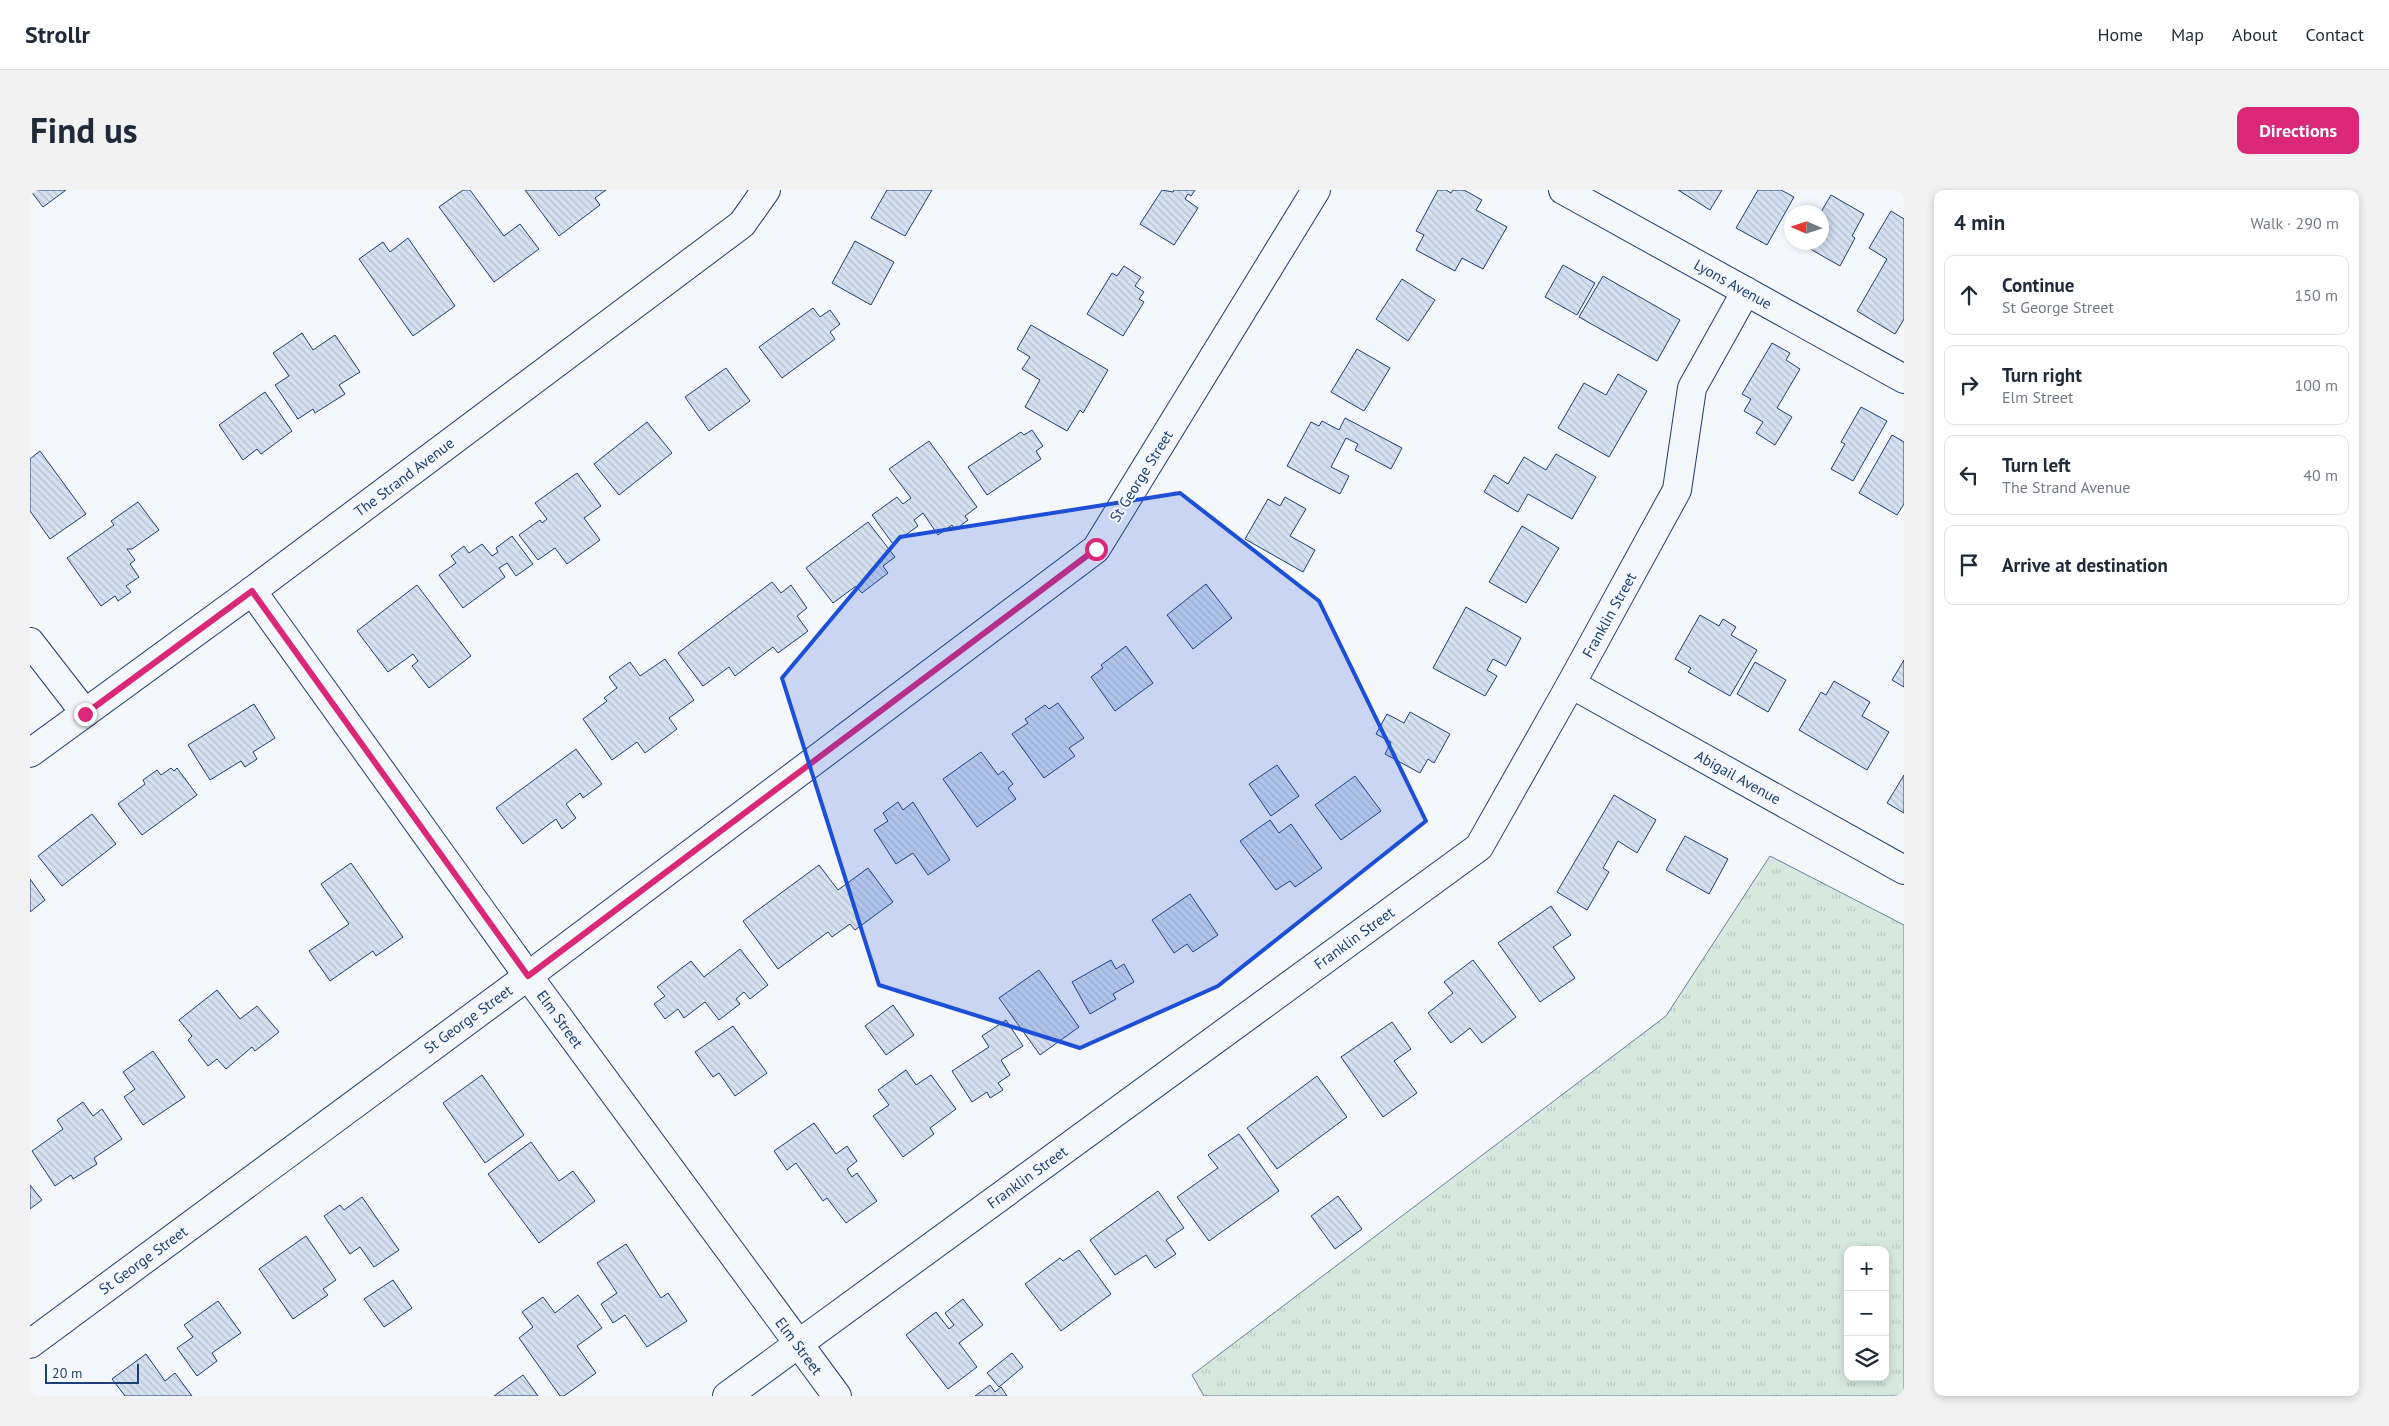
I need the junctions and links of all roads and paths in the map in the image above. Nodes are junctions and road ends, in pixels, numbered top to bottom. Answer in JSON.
{"nodes":[{"id":1,"x":766,"y":190,"type":"edge"},
{"id":2,"x":1316,"y":190,"type":"edge"},
{"id":3,"x":1562,"y":190,"type":"edge"},
{"id":4,"x":1746,"y":291,"type":"junction"},
{"id":5,"x":1904,"y":379,"type":"edge"},
{"id":6,"x":252,"y":591,"type":"junction"},
{"id":7,"x":30,"y":642,"type":"edge"},
{"id":8,"x":1571,"y":684,"type":"junction"},
{"id":9,"x":85,"y":714,"type":"junction"},
{"id":10,"x":30,"y":753,"type":"edge"},
{"id":11,"x":1904,"y":870,"type":"edge"},
{"id":12,"x":528,"y":976,"type":"junction"},
{"id":13,"x":30,"y":1344,"type":"edge"},
{"id":14,"x":798,"y":1344,"type":"junction"},
{"id":15,"x":728,"y":1396,"type":"edge"},
{"id":16,"x":837,"y":1396,"type":"edge"}],
"edges":[{"from":1,"to":6,"type":"street","name":"The Strand Avenue"},
{"from":2,"to":12,"type":"street","name":"St George Street"},
{"from":3,"to":4,"type":"street","name":"Lyons Avenue"},
{"from":4,"to":5,"type":"street","name":"Lyons Avenue"},
{"from":4,"to":8,"type":"street","name":"Franklin Street"},
{"from":6,"to":9,"type":"street","name":"The Strand Avenue"},
{"from":6,"to":12,"type":"street","name":"Elm Street"},
{"from":7,"to":9,"type":"street"},
{"from":8,"to":11,"type":"street","name":"Abigail Avenue"},
{"from":8,"to":14,"type":"street","name":"Franklin Street"},
{"from":9,"to":10,"type":"street","name":"The Strand Avenue"},
{"from":12,"to":13,"type":"street","name":"St George Street"},
{"from":12,"to":14,"type":"street","name":"Elm Street"},
{"from":14,"to":15,"type":"street","name":"Franklin Street"},
{"from":14,"to":16,"type":"street","name":"Elm Street"}]}
